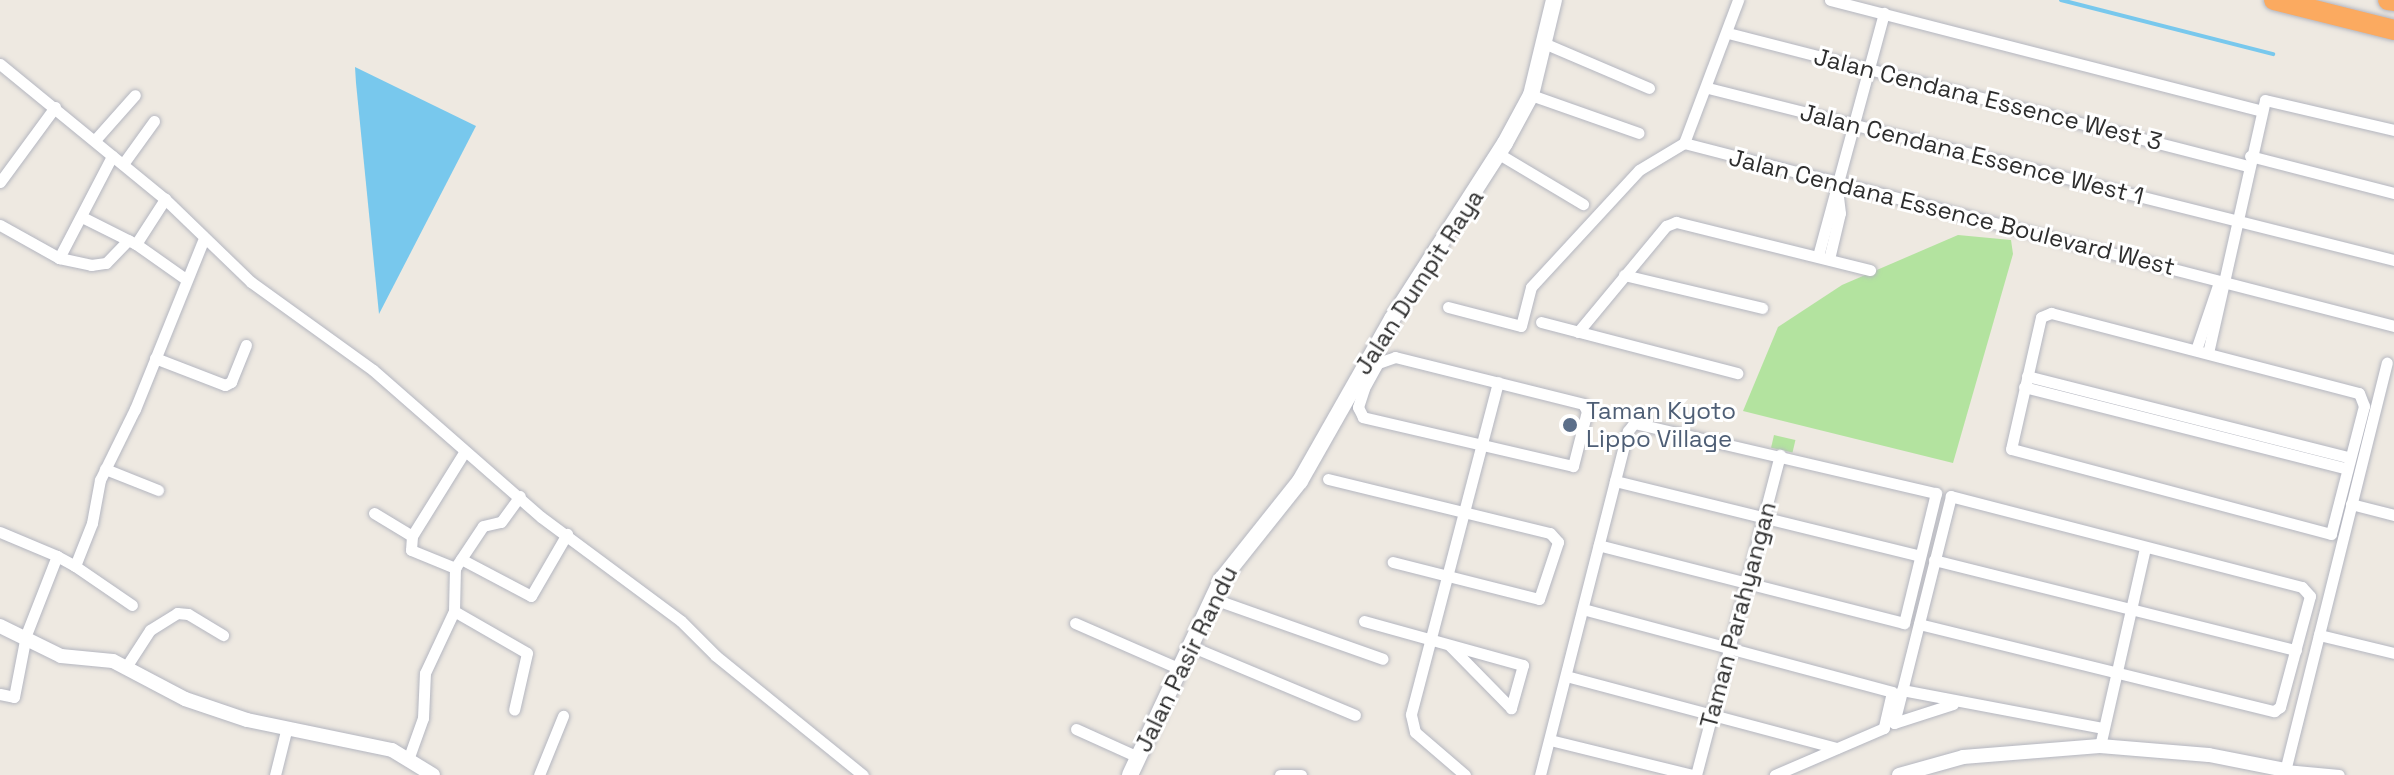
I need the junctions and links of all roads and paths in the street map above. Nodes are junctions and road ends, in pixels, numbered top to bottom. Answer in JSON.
{"nodes":[{"id":1,"x":1554,"y":0,"type":"edge"},
{"id":2,"x":1738,"y":0,"type":"edge"},
{"id":3,"x":1830,"y":0,"type":"edge"},
{"id":4,"x":2274,"y":0,"type":"edge"},
{"id":5,"x":1884,"y":13,"type":"junction"},
{"id":6,"x":2394,"y":30,"type":"edge"},
{"id":7,"x":1728,"y":33,"type":"junction"},
{"id":8,"x":1546,"y":44,"type":"junction"},
{"id":9,"x":0,"y":64,"type":"edge"},
{"id":10,"x":1870,"y":67,"type":"junction"},
{"id":11,"x":1649,"y":88,"type":"dead end"},
{"id":12,"x":1708,"y":88,"type":"junction"},
{"id":13,"x":135,"y":95,"type":"dead end"},
{"id":14,"x":1531,"y":95,"type":"junction"},
{"id":15,"x":55,"y":107,"type":"junction"},
{"id":16,"x":2262,"y":111,"type":"junction"},
{"id":17,"x":154,"y":121,"type":"dead end"},
{"id":18,"x":1856,"y":124,"type":"junction"},
{"id":19,"x":2394,"y":130,"type":"edge"},
{"id":20,"x":1639,"y":133,"type":"dead end"},
{"id":21,"x":95,"y":140,"type":"junction"},
{"id":22,"x":1684,"y":143,"type":"junction"},
{"id":23,"x":1499,"y":154,"type":"junction"},
{"id":24,"x":112,"y":156,"type":"junction"},
{"id":25,"x":2249,"y":161,"type":"junction"},
{"id":26,"x":123,"y":164,"type":"junction"},
{"id":27,"x":0,"y":182,"type":"edge"},
{"id":28,"x":1840,"y":190,"type":"junction"},
{"id":29,"x":2394,"y":193,"type":"edge"},
{"id":30,"x":165,"y":199,"type":"junction"},
{"id":31,"x":1583,"y":204,"type":"dead end"},
{"id":32,"x":82,"y":217,"type":"junction"},
{"id":33,"x":2235,"y":222,"type":"junction"},
{"id":34,"x":0,"y":225,"type":"edge"},
{"id":35,"x":203,"y":241,"type":"junction"},
{"id":36,"x":132,"y":242,"type":"junction"},
{"id":37,"x":1823,"y":257,"type":"junction"},
{"id":38,"x":59,"y":258,"type":"junction"},
{"id":39,"x":2394,"y":260,"type":"edge"},
{"id":40,"x":1870,"y":270,"type":"dead end"},
{"id":41,"x":1624,"y":275,"type":"junction"},
{"id":42,"x":187,"y":280,"type":"junction"},
{"id":43,"x":2220,"y":281,"type":"junction"},
{"id":44,"x":1448,"y":307,"type":"dead end"},
{"id":45,"x":1762,"y":308,"type":"dead end"},
{"id":46,"x":1541,"y":322,"type":"dead end"},
{"id":47,"x":2394,"y":326,"type":"edge"},
{"id":48,"x":1578,"y":332,"type":"junction"},
{"id":49,"x":246,"y":345,"type":"dead end"},
{"id":50,"x":2202,"y":352,"type":"junction"},
{"id":51,"x":155,"y":358,"type":"junction"},
{"id":52,"x":2387,"y":363,"type":"dead end"},
{"id":53,"x":1737,"y":373,"type":"dead end"},
{"id":54,"x":1498,"y":382,"type":"junction"},
{"id":55,"x":2026,"y":382,"type":"junction"},
{"id":56,"x":1481,"y":447,"type":"junction"},
{"id":57,"x":465,"y":451,"type":"junction"},
{"id":58,"x":1780,"y":455,"type":"junction"},
{"id":59,"x":2349,"y":464,"type":"junction"},
{"id":60,"x":105,"y":469,"type":"junction"},
{"id":61,"x":1328,"y":479,"type":"dead end"},
{"id":62,"x":1615,"y":481,"type":"junction"},
{"id":63,"x":158,"y":490,"type":"dead end"},
{"id":64,"x":520,"y":496,"type":"junction"},
{"id":65,"x":2351,"y":504,"type":"junction"},
{"id":66,"x":1463,"y":511,"type":"junction"},
{"id":67,"x":374,"y":513,"type":"dead end"},
{"id":68,"x":2394,"y":515,"type":"edge"},
{"id":69,"x":1765,"y":519,"type":"junction"},
{"id":70,"x":0,"y":532,"type":"edge"},
{"id":71,"x":567,"y":534,"type":"junction"},
{"id":72,"x":412,"y":536,"type":"junction"},
{"id":73,"x":1246,"y":544,"type":"joint"},
{"id":74,"x":1599,"y":545,"type":"junction"},
{"id":75,"x":2145,"y":548,"type":"junction"},
{"id":76,"x":57,"y":556,"type":"junction"},
{"id":77,"x":1920,"y":556,"type":"junction"},
{"id":78,"x":1934,"y":560,"type":"junction"},
{"id":79,"x":1393,"y":562,"type":"dead end"},
{"id":80,"x":458,"y":564,"type":"junction"},
{"id":81,"x":75,"y":566,"type":"junction"},
{"id":82,"x":1448,"y":575,"type":"junction"},
{"id":83,"x":1748,"y":583,"type":"junction"},
{"id":84,"x":1211,"y":598,"type":"junction"},
{"id":85,"x":132,"y":605,"type":"dead end"},
{"id":86,"x":2131,"y":608,"type":"junction"},
{"id":87,"x":1583,"y":609,"type":"junction"},
{"id":88,"x":454,"y":611,"type":"junction"},
{"id":89,"x":1364,"y":621,"type":"dead end"},
{"id":90,"x":1075,"y":623,"type":"dead end"},
{"id":91,"x":1919,"y":624,"type":"junction"},
{"id":92,"x":0,"y":626,"type":"edge"},
{"id":93,"x":26,"y":635,"type":"junction"},
{"id":94,"x":223,"y":635,"type":"dead end"},
{"id":95,"x":2319,"y":635,"type":"junction"},
{"id":96,"x":1430,"y":641,"type":"junction"},
{"id":97,"x":1188,"y":645,"type":"junction"},
{"id":98,"x":1450,"y":646,"type":"junction"},
{"id":99,"x":1729,"y":649,"type":"junction"},
{"id":100,"x":2296,"y":650,"type":"junction"},
{"id":101,"x":2394,"y":653,"type":"edge"},
{"id":102,"x":1383,"y":659,"type":"dead end"},
{"id":103,"x":126,"y":667,"type":"junction"},
{"id":104,"x":1178,"y":668,"type":"junction"},
{"id":105,"x":2115,"y":673,"type":"junction"},
{"id":106,"x":1566,"y":676,"type":"junction"},
{"id":107,"x":1902,"y":690,"type":"junction"},
{"id":108,"x":0,"y":694,"type":"edge"},
{"id":109,"x":1953,"y":704,"type":"junction"},
{"id":110,"x":514,"y":710,"type":"dead end"},
{"id":111,"x":1712,"y":714,"type":"junction"},
{"id":112,"x":1355,"y":715,"type":"dead end"},
{"id":113,"x":563,"y":716,"type":"dead end"},
{"id":114,"x":2103,"y":728,"type":"junction"},
{"id":115,"x":1076,"y":729,"type":"dead end"},
{"id":116,"x":286,"y":731,"type":"junction"},
{"id":117,"x":1550,"y":740,"type":"junction"},
{"id":118,"x":2100,"y":746,"type":"junction"},
{"id":119,"x":1838,"y":748,"type":"junction"},
{"id":120,"x":409,"y":757,"type":"junction"},
{"id":121,"x":1138,"y":757,"type":"junction"},
{"id":122,"x":2289,"y":773,"type":"edge"},
{"id":123,"x":275,"y":775,"type":"edge"},
{"id":124,"x":433,"y":775,"type":"edge"},
{"id":125,"x":539,"y":775,"type":"edge"},
{"id":126,"x":863,"y":775,"type":"edge"},
{"id":127,"x":1130,"y":775,"type":"edge"},
{"id":128,"x":1280,"y":775,"type":"edge"},
{"id":129,"x":1301,"y":775,"type":"edge"},
{"id":130,"x":1465,"y":775,"type":"edge"},
{"id":131,"x":1540,"y":775,"type":"edge"},
{"id":132,"x":1694,"y":775,"type":"edge"},
{"id":133,"x":1775,"y":775,"type":"edge"},
{"id":134,"x":1899,"y":775,"type":"edge"},
{"id":135,"x":2339,"y":775,"type":"edge"}],
"edges":[{"from":1,"to":8,"type":"main road","name":"Jalan Dumpit Raya"},
{"from":2,"to":7,"type":"street"},
{"from":3,"to":5,"type":"street"},
{"from":4,"to":6,"type":"highway"},
{"from":5,"to":10,"type":"street"},
{"from":5,"to":16,"type":"street"},
{"from":7,"to":10,"type":"street","name":"Jalan Cendana Essence West 3"},
{"from":7,"to":12,"type":"street"},
{"from":8,"to":11,"type":"street"},
{"from":8,"to":14,"type":"main road","name":"Jalan Dumpit Raya"},
{"from":9,"to":15,"type":"street"},
{"from":10,"to":18,"type":"street"},
{"from":10,"to":25,"type":"street","name":"Jalan Cendana Essence West 3"},
{"from":12,"to":18,"type":"street","name":"Jalan Cendana Essence West 1"},
{"from":12,"to":22,"type":"street"},
{"from":13,"to":21,"type":"street"},
{"from":14,"to":20,"type":"street"},
{"from":14,"to":23,"type":"main road","name":"Jalan Dumpit Raya"},
{"from":15,"to":21,"type":"street"},
{"from":15,"to":27,"type":"street"},
{"from":16,"to":19,"type":"street"},
{"from":16,"to":25,"type":"street"},
{"from":17,"to":26,"type":"street"},
{"from":18,"to":28,"type":"street"},
{"from":18,"to":33,"type":"street","name":"Jalan Cendana Essence West 1"},
{"from":21,"to":24,"type":"street"},
{"from":22,"to":28,"type":"street","name":"Jalan Cendana Essence Boulevard West"},
{"from":22,"to":44,"type":"street"},
{"from":23,"to":31,"type":"street"},
{"from":23,"to":73,"type":"main road","name":"Jalan Dumpit Raya"},
{"from":24,"to":26,"type":"street"},
{"from":24,"to":32,"type":"street"},
{"from":25,"to":29,"type":"street","name":"Jalan Cendana Essence West 3"},
{"from":25,"to":33,"type":"street"},
{"from":26,"to":30,"type":"street"},
{"from":28,"to":37,"type":"street"},
{"from":28,"to":43,"type":"street","name":"Jalan Cendana Essence Boulevard West"},
{"from":30,"to":35,"type":"street"},
{"from":30,"to":36,"type":"street"},
{"from":32,"to":36,"type":"street"},
{"from":32,"to":38,"type":"street"},
{"from":33,"to":39,"type":"street","name":"Jalan Cendana Essence West 1"},
{"from":33,"to":43,"type":"street"},
{"from":34,"to":38,"type":"street"},
{"from":35,"to":42,"type":"street"},
{"from":35,"to":57,"type":"street"},
{"from":36,"to":38,"type":"street"},
{"from":36,"to":42,"type":"street"},
{"from":37,"to":40,"type":"street"},
{"from":37,"to":41,"type":"street"},
{"from":41,"to":45,"type":"street"},
{"from":41,"to":48,"type":"street"},
{"from":42,"to":51,"type":"street"},
{"from":43,"to":47,"type":"street","name":"Jalan Cendana Essence Boulevard West"},
{"from":43,"to":50,"type":"street"},
{"from":46,"to":48,"type":"street"},
{"from":48,"to":53,"type":"street"},
{"from":49,"to":51,"type":"street"},
{"from":50,"to":55,"type":"street"},
{"from":50,"to":59,"type":"street"},
{"from":51,"to":60,"type":"street"},
{"from":52,"to":65,"type":"street"},
{"from":54,"to":56,"type":"street"},
{"from":54,"to":56,"type":"street"},
{"from":54,"to":56,"type":"street"},
{"from":55,"to":59,"type":"street"},
{"from":55,"to":59,"type":"street"},
{"from":56,"to":66,"type":"street"},
{"from":57,"to":64,"type":"street"},
{"from":57,"to":72,"type":"street"},
{"from":58,"to":62,"type":"street"},
{"from":58,"to":69,"type":"street","name":"Taman Parahyangan"},
{"from":58,"to":77,"type":"street"},
{"from":60,"to":63,"type":"street"},
{"from":60,"to":81,"type":"street"},
{"from":61,"to":66,"type":"street"},
{"from":62,"to":69,"type":"street"},
{"from":62,"to":74,"type":"street"},
{"from":64,"to":71,"type":"street"},
{"from":64,"to":80,"type":"street"},
{"from":65,"to":68,"type":"street"},
{"from":65,"to":95,"type":"street"},
{"from":66,"to":82,"type":"street"},
{"from":66,"to":82,"type":"street"},
{"from":67,"to":72,"type":"street"},
{"from":69,"to":77,"type":"street"},
{"from":69,"to":83,"type":"street","name":"Taman Parahyangan"},
{"from":70,"to":76,"type":"street"},
{"from":71,"to":80,"type":"street"},
{"from":71,"to":126,"type":"street"},
{"from":72,"to":80,"type":"street"},
{"from":73,"to":84,"type":"main road","name":"Jalan Pasir Randu"},
{"from":74,"to":83,"type":"street"},
{"from":74,"to":87,"type":"street"},
{"from":75,"to":78,"type":"street"},
{"from":75,"to":86,"type":"street"},
{"from":75,"to":100,"type":"street"},
{"from":76,"to":81,"type":"street"},
{"from":76,"to":93,"type":"street"},
{"from":77,"to":83,"type":"street"},
{"from":78,"to":86,"type":"street"},
{"from":78,"to":91,"type":"street"},
{"from":79,"to":82,"type":"street"},
{"from":80,"to":88,"type":"street"},
{"from":81,"to":85,"type":"street"},
{"from":82,"to":96,"type":"street"},
{"from":83,"to":99,"type":"street","name":"Taman Parahyangan"},
{"from":84,"to":97,"type":"main road","name":"Jalan Pasir Randu"},
{"from":84,"to":102,"type":"street"},
{"from":86,"to":100,"type":"street"},
{"from":86,"to":105,"type":"street"},
{"from":87,"to":99,"type":"street"},
{"from":87,"to":106,"type":"street"},
{"from":88,"to":110,"type":"street"},
{"from":88,"to":120,"type":"street"},
{"from":89,"to":96,"type":"street"},
{"from":90,"to":104,"type":"street"},
{"from":91,"to":105,"type":"street"},
{"from":91,"to":107,"type":"street"},
{"from":92,"to":93,"type":"street"},
{"from":93,"to":103,"type":"street"},
{"from":93,"to":108,"type":"street"},
{"from":94,"to":103,"type":"street"},
{"from":95,"to":101,"type":"street"},
{"from":95,"to":122,"type":"street"},
{"from":96,"to":98,"type":"street"},
{"from":96,"to":130,"type":"street"},
{"from":97,"to":104,"type":"main road","name":"Jalan Pasir Randu"},
{"from":97,"to":112,"type":"street"},
{"from":98,"to":98,"type":"street"},
{"from":99,"to":111,"type":"street","name":"Taman Parahyangan"},
{"from":99,"to":119,"type":"street"},
{"from":100,"to":105,"type":"street"},
{"from":103,"to":116,"type":"street"},
{"from":104,"to":121,"type":"main road","name":"Jalan Pasir Randu"},
{"from":105,"to":114,"type":"street"},
{"from":106,"to":111,"type":"street"},
{"from":106,"to":117,"type":"street"},
{"from":107,"to":109,"type":"street"},
{"from":107,"to":109,"type":"street"},
{"from":109,"to":114,"type":"street"},
{"from":111,"to":119,"type":"street"},
{"from":111,"to":132,"type":"street","name":"Taman Parahyangan"},
{"from":113,"to":125,"type":"street"},
{"from":114,"to":118,"type":"street"},
{"from":115,"to":121,"type":"street"},
{"from":116,"to":120,"type":"street"},
{"from":116,"to":123,"type":"street"},
{"from":117,"to":131,"type":"street"},
{"from":117,"to":132,"type":"street"},
{"from":118,"to":122,"type":"street"},
{"from":118,"to":134,"type":"street"},
{"from":119,"to":133,"type":"street"},
{"from":120,"to":124,"type":"street"},
{"from":121,"to":127,"type":"main road","name":"Jalan Pasir Randu"},
{"from":122,"to":135,"type":"street"},
{"from":128,"to":129,"type":"street"}]}
